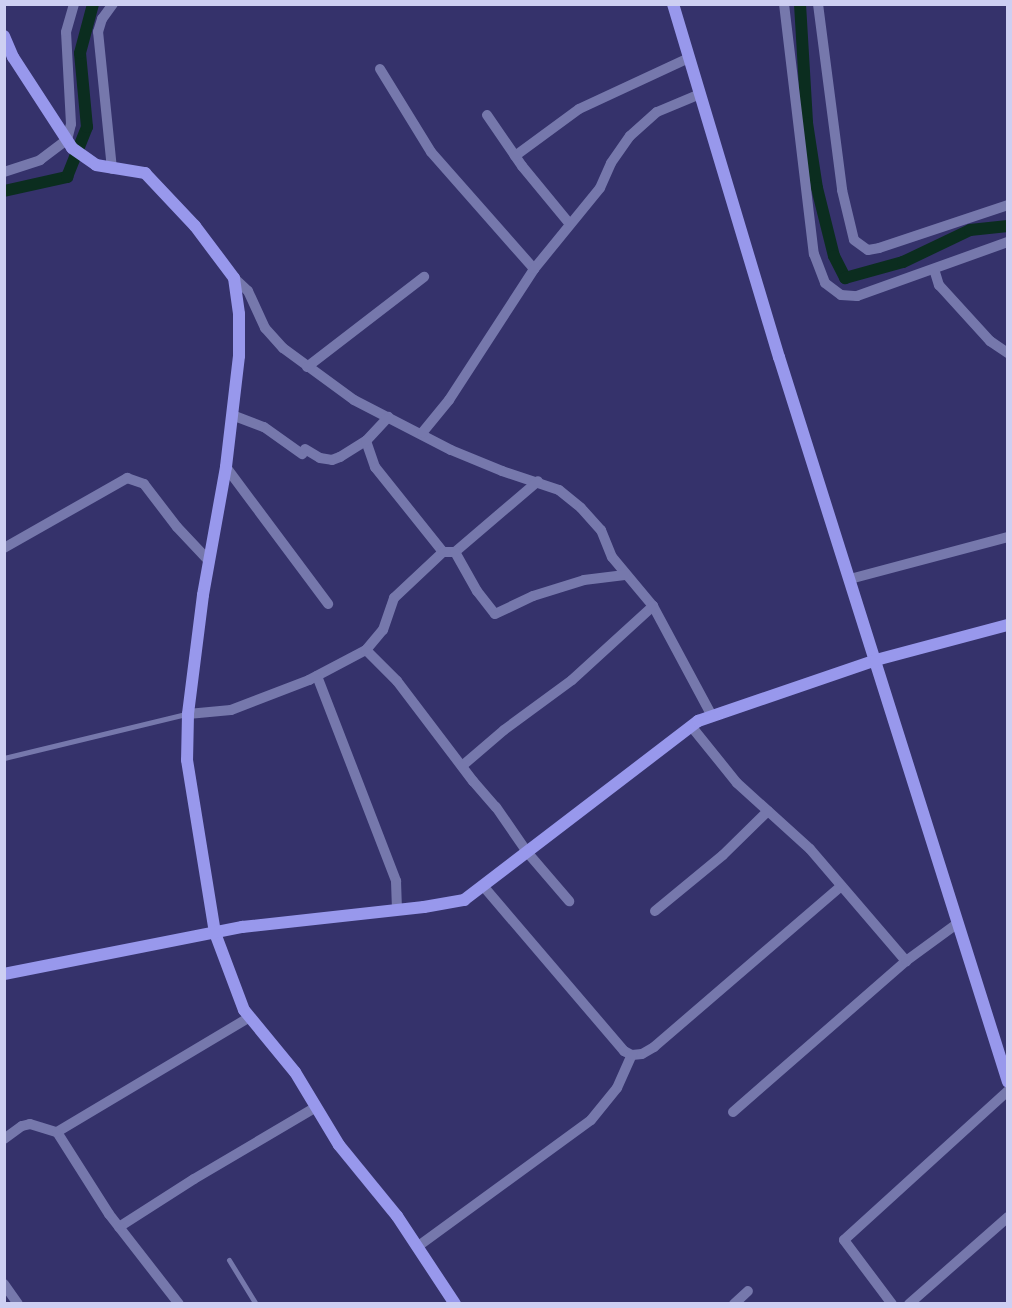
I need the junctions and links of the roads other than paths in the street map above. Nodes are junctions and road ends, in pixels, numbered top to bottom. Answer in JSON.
{"nodes":[{"id":1,"x":74,"y":4,"type":"edge"},
{"id":2,"x":113,"y":4,"type":"edge"},
{"id":3,"x":673,"y":4,"type":"edge"},
{"id":4,"x":784,"y":4,"type":"edge"},
{"id":5,"x":818,"y":4,"type":"edge"},
{"id":6,"x":4,"y":36,"type":"edge"},
{"id":7,"x":689,"y":58,"type":"junction"},
{"id":8,"x":381,"y":69,"type":"dead end"},
{"id":9,"x":700,"y":94,"type":"junction"},
{"id":10,"x":486,"y":116,"type":"dead end"},
{"id":11,"x":69,"y":144,"type":"junction"},
{"id":12,"x":514,"y":156,"type":"junction"},
{"id":13,"x":112,"y":169,"type":"junction"},
{"id":14,"x":4,"y":172,"type":"edge"},
{"id":15,"x":1008,"y":205,"type":"edge"},
{"id":16,"x":569,"y":223,"type":"junction"},
{"id":17,"x":1008,"y":242,"type":"edge"},
{"id":18,"x":534,"y":269,"type":"junction"},
{"id":19,"x":423,"y":277,"type":"dead end"},
{"id":20,"x":936,"y":277,"type":"junction"},
{"id":21,"x":234,"y":278,"type":"junction"},
{"id":22,"x":1008,"y":339,"type":"edge"},
{"id":23,"x":1003,"y":350,"type":"edge"},
{"id":24,"x":307,"y":366,"type":"junction"},
{"id":25,"x":232,"y":415,"type":"junction"},
{"id":26,"x":388,"y":417,"type":"junction"},
{"id":27,"x":422,"y":433,"type":"junction"},
{"id":28,"x":366,"y":441,"type":"junction"},
{"id":29,"x":226,"y":467,"type":"junction"},
{"id":30,"x":538,"y":481,"type":"junction"},
{"id":31,"x":1008,"y":537,"type":"edge"},
{"id":32,"x":4,"y":548,"type":"edge"},
{"id":33,"x":443,"y":552,"type":"junction"},
{"id":34,"x":455,"y":552,"type":"junction"},
{"id":35,"x":209,"y":561,"type":"junction"},
{"id":36,"x":625,"y":575,"type":"junction"},
{"id":37,"x":850,"y":579,"type":"junction"},
{"id":38,"x":328,"y":604,"type":"dead end"},
{"id":39,"x":653,"y":606,"type":"junction"},
{"id":40,"x":1008,"y":625,"type":"edge"},
{"id":41,"x":366,"y":650,"type":"junction"},
{"id":42,"x":876,"y":660,"type":"junction"},
{"id":43,"x":317,"y":676,"type":"junction"},
{"id":44,"x":188,"y":714,"type":"junction"},
{"id":45,"x":712,"y":716,"type":"junction"},
{"id":46,"x":691,"y":726,"type":"junction"},
{"id":47,"x":4,"y":758,"type":"edge"},
{"id":48,"x":462,"y":766,"type":"junction"},
{"id":49,"x":768,"y":811,"type":"junction"},
{"id":50,"x":526,"y":852,"type":"junction"},
{"id":51,"x":484,"y":886,"type":"junction"},
{"id":52,"x":841,"y":886,"type":"junction"},
{"id":53,"x":569,"y":901,"type":"dead end"},
{"id":54,"x":397,"y":910,"type":"junction"},
{"id":55,"x":655,"y":911,"type":"dead end"},
{"id":56,"x":958,"y":922,"type":"junction"},
{"id":57,"x":216,"y":933,"type":"junction"},
{"id":58,"x":906,"y":961,"type":"junction"},
{"id":59,"x":4,"y":974,"type":"edge"},
{"id":60,"x":250,"y":1017,"type":"junction"},
{"id":61,"x":632,"y":1055,"type":"junction"},
{"id":62,"x":1008,"y":1082,"type":"edge"},
{"id":63,"x":1008,"y":1091,"type":"edge"},
{"id":64,"x":316,"y":1107,"type":"junction"},
{"id":65,"x":733,"y":1112,"type":"dead end"},
{"id":66,"x":57,"y":1132,"type":"junction"},
{"id":67,"x":4,"y":1139,"type":"edge"},
{"id":68,"x":1008,"y":1217,"type":"edge"},
{"id":69,"x":119,"y":1227,"type":"junction"},
{"id":70,"x":417,"y":1247,"type":"junction"},
{"id":71,"x":230,"y":1260,"type":"dead end"},
{"id":72,"x":4,"y":1284,"type":"edge"},
{"id":73,"x":748,"y":1292,"type":"dead end"},
{"id":74,"x":18,"y":1304,"type":"edge"},
{"id":75,"x":179,"y":1304,"type":"edge"},
{"id":76,"x":256,"y":1304,"type":"edge"},
{"id":77,"x":455,"y":1304,"type":"edge"},
{"id":78,"x":734,"y":1304,"type":"edge"},
{"id":79,"x":892,"y":1304,"type":"edge"},
{"id":80,"x":909,"y":1304,"type":"edge"}],
"edges":[{"from":1,"to":11,"type":"street"},
{"from":2,"to":13,"type":"street"},
{"from":3,"to":7,"type":"street"},
{"from":4,"to":20,"type":"street"},
{"from":5,"to":15,"type":"street"},
{"from":6,"to":11,"type":"street"},
{"from":7,"to":9,"type":"street"},
{"from":7,"to":12,"type":"street"},
{"from":8,"to":18,"type":"street"},
{"from":9,"to":16,"type":"street"},
{"from":9,"to":37,"type":"street"},
{"from":10,"to":12,"type":"street"},
{"from":11,"to":13,"type":"street"},
{"from":11,"to":14,"type":"street"},
{"from":12,"to":16,"type":"street"},
{"from":13,"to":21,"type":"street"},
{"from":16,"to":18,"type":"street"},
{"from":17,"to":20,"type":"street"},
{"from":18,"to":27,"type":"street"},
{"from":19,"to":24,"type":"street"},
{"from":20,"to":23,"type":"street"},
{"from":21,"to":24,"type":"street"},
{"from":21,"to":25,"type":"street"},
{"from":22,"to":23,"type":"street"},
{"from":24,"to":26,"type":"street"},
{"from":25,"to":28,"type":"street"},
{"from":25,"to":29,"type":"street"},
{"from":26,"to":27,"type":"street"},
{"from":26,"to":28,"type":"street"},
{"from":27,"to":30,"type":"street"},
{"from":28,"to":33,"type":"street"},
{"from":29,"to":35,"type":"street"},
{"from":29,"to":38,"type":"street"},
{"from":30,"to":34,"type":"street"},
{"from":30,"to":36,"type":"street"},
{"from":31,"to":37,"type":"street"},
{"from":32,"to":35,"type":"street"},
{"from":33,"to":34,"type":"street"},
{"from":33,"to":41,"type":"street"},
{"from":34,"to":36,"type":"street"},
{"from":35,"to":44,"type":"street"},
{"from":36,"to":39,"type":"street"},
{"from":37,"to":42,"type":"street"},
{"from":39,"to":45,"type":"street"},
{"from":39,"to":48,"type":"street"},
{"from":40,"to":42,"type":"street"},
{"from":41,"to":43,"type":"street"},
{"from":41,"to":48,"type":"street"},
{"from":42,"to":45,"type":"street"},
{"from":42,"to":56,"type":"street"},
{"from":43,"to":44,"type":"street"},
{"from":43,"to":54,"type":"street"},
{"from":44,"to":47,"type":"lane"},
{"from":44,"to":57,"type":"street"},
{"from":45,"to":46,"type":"street"},
{"from":46,"to":49,"type":"street"},
{"from":46,"to":50,"type":"street"},
{"from":48,"to":50,"type":"street"},
{"from":49,"to":52,"type":"street"},
{"from":49,"to":55,"type":"street"},
{"from":50,"to":51,"type":"street"},
{"from":50,"to":53,"type":"street"},
{"from":51,"to":54,"type":"street"},
{"from":51,"to":61,"type":"street"},
{"from":52,"to":58,"type":"street"},
{"from":52,"to":61,"type":"street"},
{"from":54,"to":57,"type":"street"},
{"from":56,"to":58,"type":"street"},
{"from":56,"to":62,"type":"street"},
{"from":57,"to":59,"type":"street"},
{"from":57,"to":60,"type":"street"},
{"from":58,"to":65,"type":"street"},
{"from":60,"to":64,"type":"street"},
{"from":60,"to":66,"type":"street"},
{"from":61,"to":70,"type":"street"},
{"from":63,"to":79,"type":"street"},
{"from":64,"to":69,"type":"street"},
{"from":64,"to":70,"type":"street"},
{"from":66,"to":67,"type":"street"},
{"from":66,"to":69,"type":"street"},
{"from":68,"to":80,"type":"street"},
{"from":69,"to":75,"type":"street"},
{"from":70,"to":77,"type":"street"},
{"from":71,"to":76,"type":"lane"},
{"from":72,"to":74,"type":"street"},
{"from":73,"to":78,"type":"street"}]}
